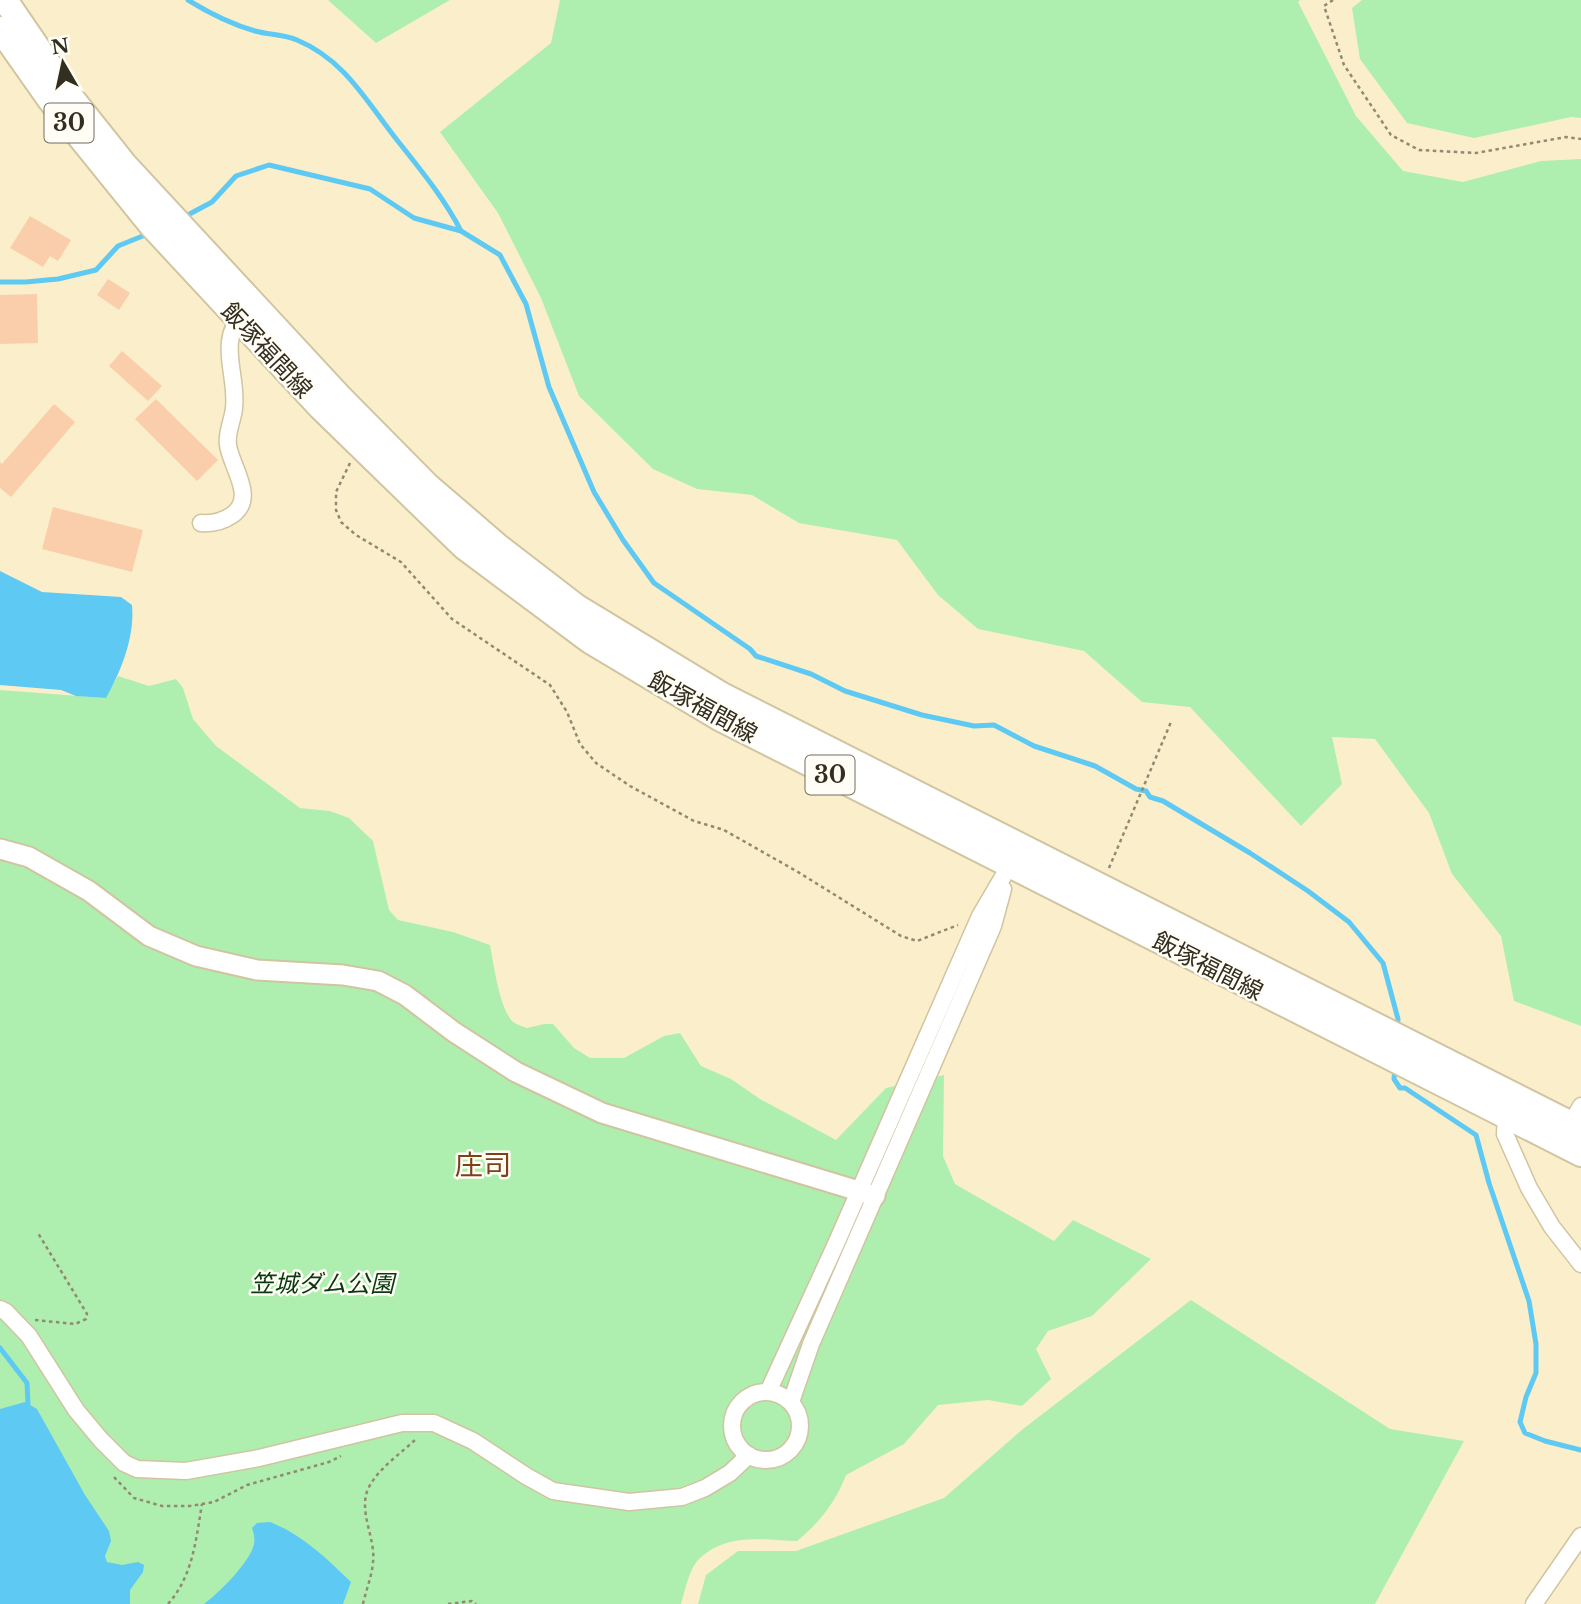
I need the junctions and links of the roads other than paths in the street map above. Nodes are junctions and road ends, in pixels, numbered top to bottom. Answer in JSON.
{"nodes":[{"id":1,"x":4,"y":16,"type":"edge"},
{"id":2,"x":246,"y":312,"type":"junction"},
{"id":3,"x":201,"y":523,"type":"dead end"},
{"id":4,"x":0,"y":849,"type":"edge"},
{"id":5,"x":1015,"y":856,"type":"junction"},
{"id":6,"x":1506,"y":1115,"type":"junction"},
{"id":7,"x":1578,"y":1120,"type":"edge"},
{"id":8,"x":1581,"y":1154,"type":"edge"},
{"id":9,"x":867,"y":1194,"type":"junction"},
{"id":10,"x":1581,"y":1264,"type":"edge"},
{"id":11,"x":5,"y":1313,"type":"edge"},
{"id":12,"x":768,"y":1392,"type":"junction"},
{"id":13,"x":791,"y":1402,"type":"junction"},
{"id":14,"x":749,"y":1455,"type":"junction"},
{"id":15,"x":1581,"y":1536,"type":"edge"},
{"id":16,"x":1534,"y":1604,"type":"edge"}],
"edges":[{"from":1,"to":2,"type":"main road","name":"飯塚福間線","number":"30"},
{"from":2,"to":3,"type":"street"},
{"from":2,"to":5,"type":"main road","name":"飯塚福間線","number":"30"},
{"from":2,"to":5,"type":"main road","name":"飯塚福間線","number":"30"},
{"from":4,"to":9,"type":"street"},
{"from":5,"to":6,"type":"main road","name":"飯塚福間線","number":"30"},
{"from":5,"to":7,"type":"main road","name":"飯塚福間線","number":"30"},
{"from":5,"to":9,"type":"street"},
{"from":5,"to":9,"type":"street"},
{"from":6,"to":8,"type":"main road","name":"飯塚福間線","number":"30"},
{"from":6,"to":10,"type":"street"},
{"from":9,"to":12,"type":"street"},
{"from":9,"to":13,"type":"street"},
{"from":11,"to":14,"type":"street"},
{"from":12,"to":13,"type":"street"},
{"from":12,"to":14,"type":"street"},
{"from":13,"to":14,"type":"street"},
{"from":15,"to":16,"type":"street"}]}
